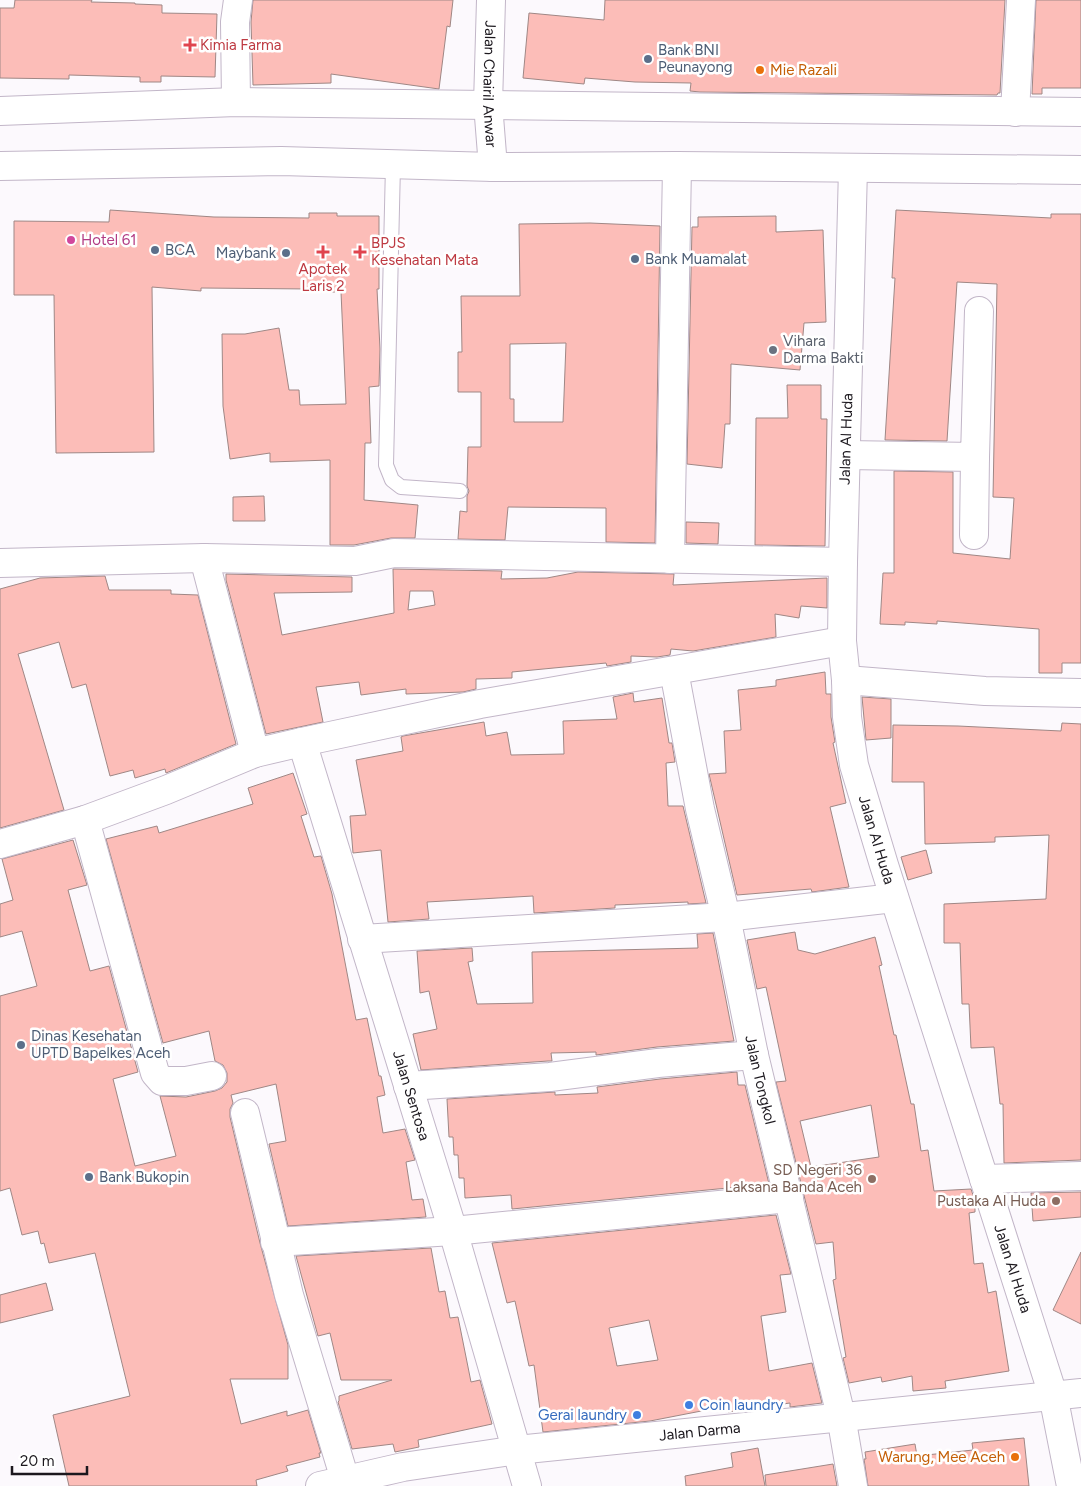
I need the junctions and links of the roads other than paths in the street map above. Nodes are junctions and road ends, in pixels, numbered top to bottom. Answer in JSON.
{"nodes":[{"id":1,"x":238,"y":0,"type":"edge"},
{"id":2,"x":491,"y":0,"type":"edge"},
{"id":3,"x":1021,"y":0,"type":"edge"},
{"id":4,"x":236,"y":102,"type":"junction"},
{"id":5,"x":488,"y":104,"type":"junction"},
{"id":6,"x":0,"y":110,"type":"edge"},
{"id":7,"x":1015,"y":112,"type":"junction"},
{"id":8,"x":1081,"y":112,"type":"edge"},
{"id":9,"x":393,"y":165,"type":"junction"},
{"id":10,"x":0,"y":166,"type":"edge"},
{"id":11,"x":677,"y":166,"type":"junction"},
{"id":12,"x":493,"y":167,"type":"junction"},
{"id":13,"x":853,"y":168,"type":"junction"},
{"id":14,"x":1081,"y":170,"type":"edge"},
{"id":15,"x":979,"y":311,"type":"dead end"},
{"id":16,"x":846,"y":455,"type":"junction"},
{"id":17,"x":975,"y":457,"type":"junction"},
{"id":18,"x":460,"y":491,"type":"dead end"},
{"id":19,"x":974,"y":535,"type":"dead end"},
{"id":20,"x":204,"y":558,"type":"junction"},
{"id":21,"x":670,"y":558,"type":"junction"},
{"id":22,"x":843,"y":562,"type":"junction"},
{"id":23,"x":0,"y":563,"type":"edge"},
{"id":24,"x":842,"y":641,"type":"junction"},
{"id":25,"x":674,"y":671,"type":"junction"},
{"id":26,"x":846,"y":680,"type":"junction"},
{"id":27,"x":1081,"y":693,"type":"edge"},
{"id":28,"x":302,"y":742,"type":"junction"},
{"id":29,"x":255,"y":753,"type":"junction"},
{"id":30,"x":85,"y":820,"type":"junction"},
{"id":31,"x":0,"y":844,"type":"edge"},
{"id":32,"x":894,"y":898,"type":"junction"},
{"id":33,"x":726,"y":917,"type":"junction"},
{"id":34,"x":362,"y":939,"type":"junction"},
{"id":35,"x":754,"y":1055,"type":"junction"},
{"id":36,"x":212,"y":1076,"type":"dead end"},
{"id":37,"x":408,"y":1086,"type":"junction"},
{"id":38,"x":245,"y":1113,"type":"dead end"},
{"id":39,"x":1081,"y":1176,"type":"edge"},
{"id":40,"x":984,"y":1180,"type":"junction"},
{"id":41,"x":789,"y":1198,"type":"junction"},
{"id":42,"x":453,"y":1231,"type":"junction"},
{"id":43,"x":275,"y":1242,"type":"junction"},
{"id":44,"x":1081,"y":1393,"type":"edge"},
{"id":45,"x":1053,"y":1395,"type":"junction"},
{"id":46,"x":841,"y":1416,"type":"junction"},
{"id":47,"x":517,"y":1450,"type":"junction"},
{"id":48,"x":338,"y":1484,"type":"edge"},
{"id":49,"x":527,"y":1486,"type":"edge"},
{"id":50,"x":853,"y":1486,"type":"edge"},
{"id":51,"x":1071,"y":1486,"type":"edge"}],
"edges":[{"from":1,"to":4,"type":"street"},
{"from":2,"to":5,"type":"street","name":"Jalan Chairil Anwar"},
{"from":3,"to":7,"type":"street"},
{"from":4,"to":5,"type":"street"},
{"from":4,"to":6,"type":"street"},
{"from":5,"to":7,"type":"street"},
{"from":5,"to":12,"type":"street","name":"Jalan Chairil Anwar"},
{"from":7,"to":8,"type":"street"},
{"from":9,"to":10,"type":"street"},
{"from":9,"to":12,"type":"street"},
{"from":9,"to":18,"type":"lane"},
{"from":11,"to":12,"type":"street"},
{"from":11,"to":13,"type":"street"},
{"from":11,"to":21,"type":"street"},
{"from":13,"to":14,"type":"street"},
{"from":13,"to":16,"type":"street","name":"Jalan Al Huda"},
{"from":15,"to":17,"type":"street"},
{"from":16,"to":17,"type":"street"},
{"from":16,"to":22,"type":"street","name":"Jalan Al Huda"},
{"from":17,"to":19,"type":"street"},
{"from":20,"to":21,"type":"street"},
{"from":20,"to":23,"type":"street"},
{"from":20,"to":29,"type":"street"},
{"from":21,"to":22,"type":"street"},
{"from":22,"to":24,"type":"street","name":"Jalan Al Huda"},
{"from":24,"to":25,"type":"street"},
{"from":24,"to":26,"type":"street","name":"Jalan Al Huda"},
{"from":25,"to":28,"type":"street"},
{"from":25,"to":33,"type":"street","name":"Jalan Tongkol"},
{"from":26,"to":27,"type":"street"},
{"from":26,"to":32,"type":"street","name":"Jalan Al Huda"},
{"from":28,"to":29,"type":"street"},
{"from":28,"to":34,"type":"street","name":"Jalan Sentosa"},
{"from":29,"to":30,"type":"street"},
{"from":30,"to":31,"type":"street"},
{"from":30,"to":36,"type":"street"},
{"from":32,"to":33,"type":"street"},
{"from":32,"to":40,"type":"street","name":"Jalan Al Huda"},
{"from":33,"to":34,"type":"street"},
{"from":33,"to":35,"type":"street","name":"Jalan Tongkol"},
{"from":34,"to":37,"type":"street","name":"Jalan Sentosa"},
{"from":35,"to":37,"type":"street"},
{"from":35,"to":41,"type":"street","name":"Jalan Tongkol"},
{"from":37,"to":42,"type":"street","name":"Jalan Sentosa"},
{"from":38,"to":43,"type":"street"},
{"from":39,"to":40,"type":"street"},
{"from":40,"to":45,"type":"street","name":"Jalan Al Huda"},
{"from":41,"to":42,"type":"street"},
{"from":41,"to":46,"type":"street","name":"Jalan Tongkol"},
{"from":42,"to":43,"type":"street"},
{"from":42,"to":47,"type":"street","name":"Jalan Sentosa"},
{"from":43,"to":48,"type":"street"},
{"from":44,"to":45,"type":"street","name":"Jalan Darma"},
{"from":45,"to":46,"type":"street","name":"Jalan Darma"},
{"from":45,"to":51,"type":"street","name":"Jalan Al Huda"},
{"from":46,"to":47,"type":"street","name":"Jalan Darma"},
{"from":46,"to":50,"type":"street","name":"Jalan Tongkol"},
{"from":47,"to":48,"type":"street","name":"Jalan Darma"},
{"from":47,"to":49,"type":"street","name":"Jalan Sentosa"}]}
